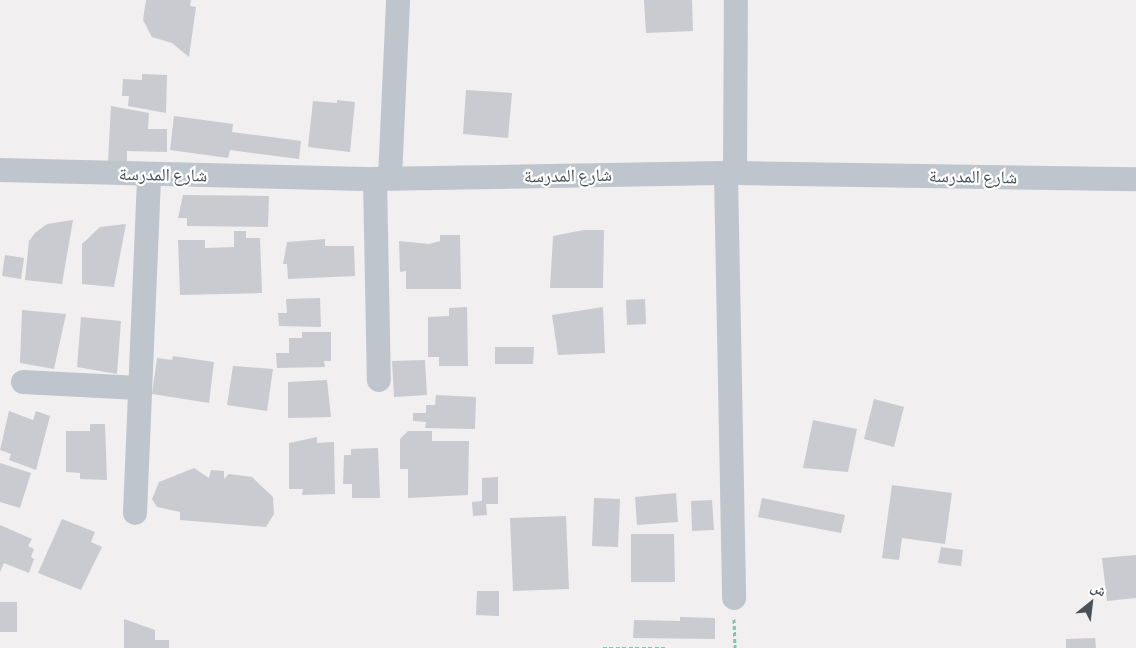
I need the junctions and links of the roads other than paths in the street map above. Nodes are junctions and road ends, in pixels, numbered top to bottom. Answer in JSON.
{"nodes":[{"id":1,"x":398,"y":0,"type":"edge"},
{"id":2,"x":736,"y":0,"type":"edge"},
{"id":3,"x":0,"y":170,"type":"edge"},
{"id":4,"x":731,"y":174,"type":"junction"},
{"id":5,"x":149,"y":176,"type":"junction"},
{"id":6,"x":382,"y":178,"type":"junction"},
{"id":7,"x":1136,"y":178,"type":"edge"},
{"id":8,"x":379,"y":380,"type":"dead end"},
{"id":9,"x":23,"y":382,"type":"dead end"},
{"id":10,"x":139,"y":388,"type":"junction"},
{"id":11,"x":135,"y":514,"type":"dead end"},
{"id":12,"x":734,"y":598,"type":"road end"}],
"edges":[{"from":1,"to":6,"type":"street"},
{"from":2,"to":4,"type":"street"},
{"from":3,"to":5,"type":"street","name":"شارع المدرسة"},
{"from":4,"to":6,"type":"street","name":"شارع المدرسة"},
{"from":4,"to":7,"type":"street","name":"شارع المدرسة"},
{"from":4,"to":12,"type":"street"},
{"from":5,"to":6,"type":"street","name":"شارع المدرسة"},
{"from":5,"to":10,"type":"street"},
{"from":6,"to":8,"type":"street"},
{"from":9,"to":10,"type":"street"},
{"from":10,"to":11,"type":"street"}]}
